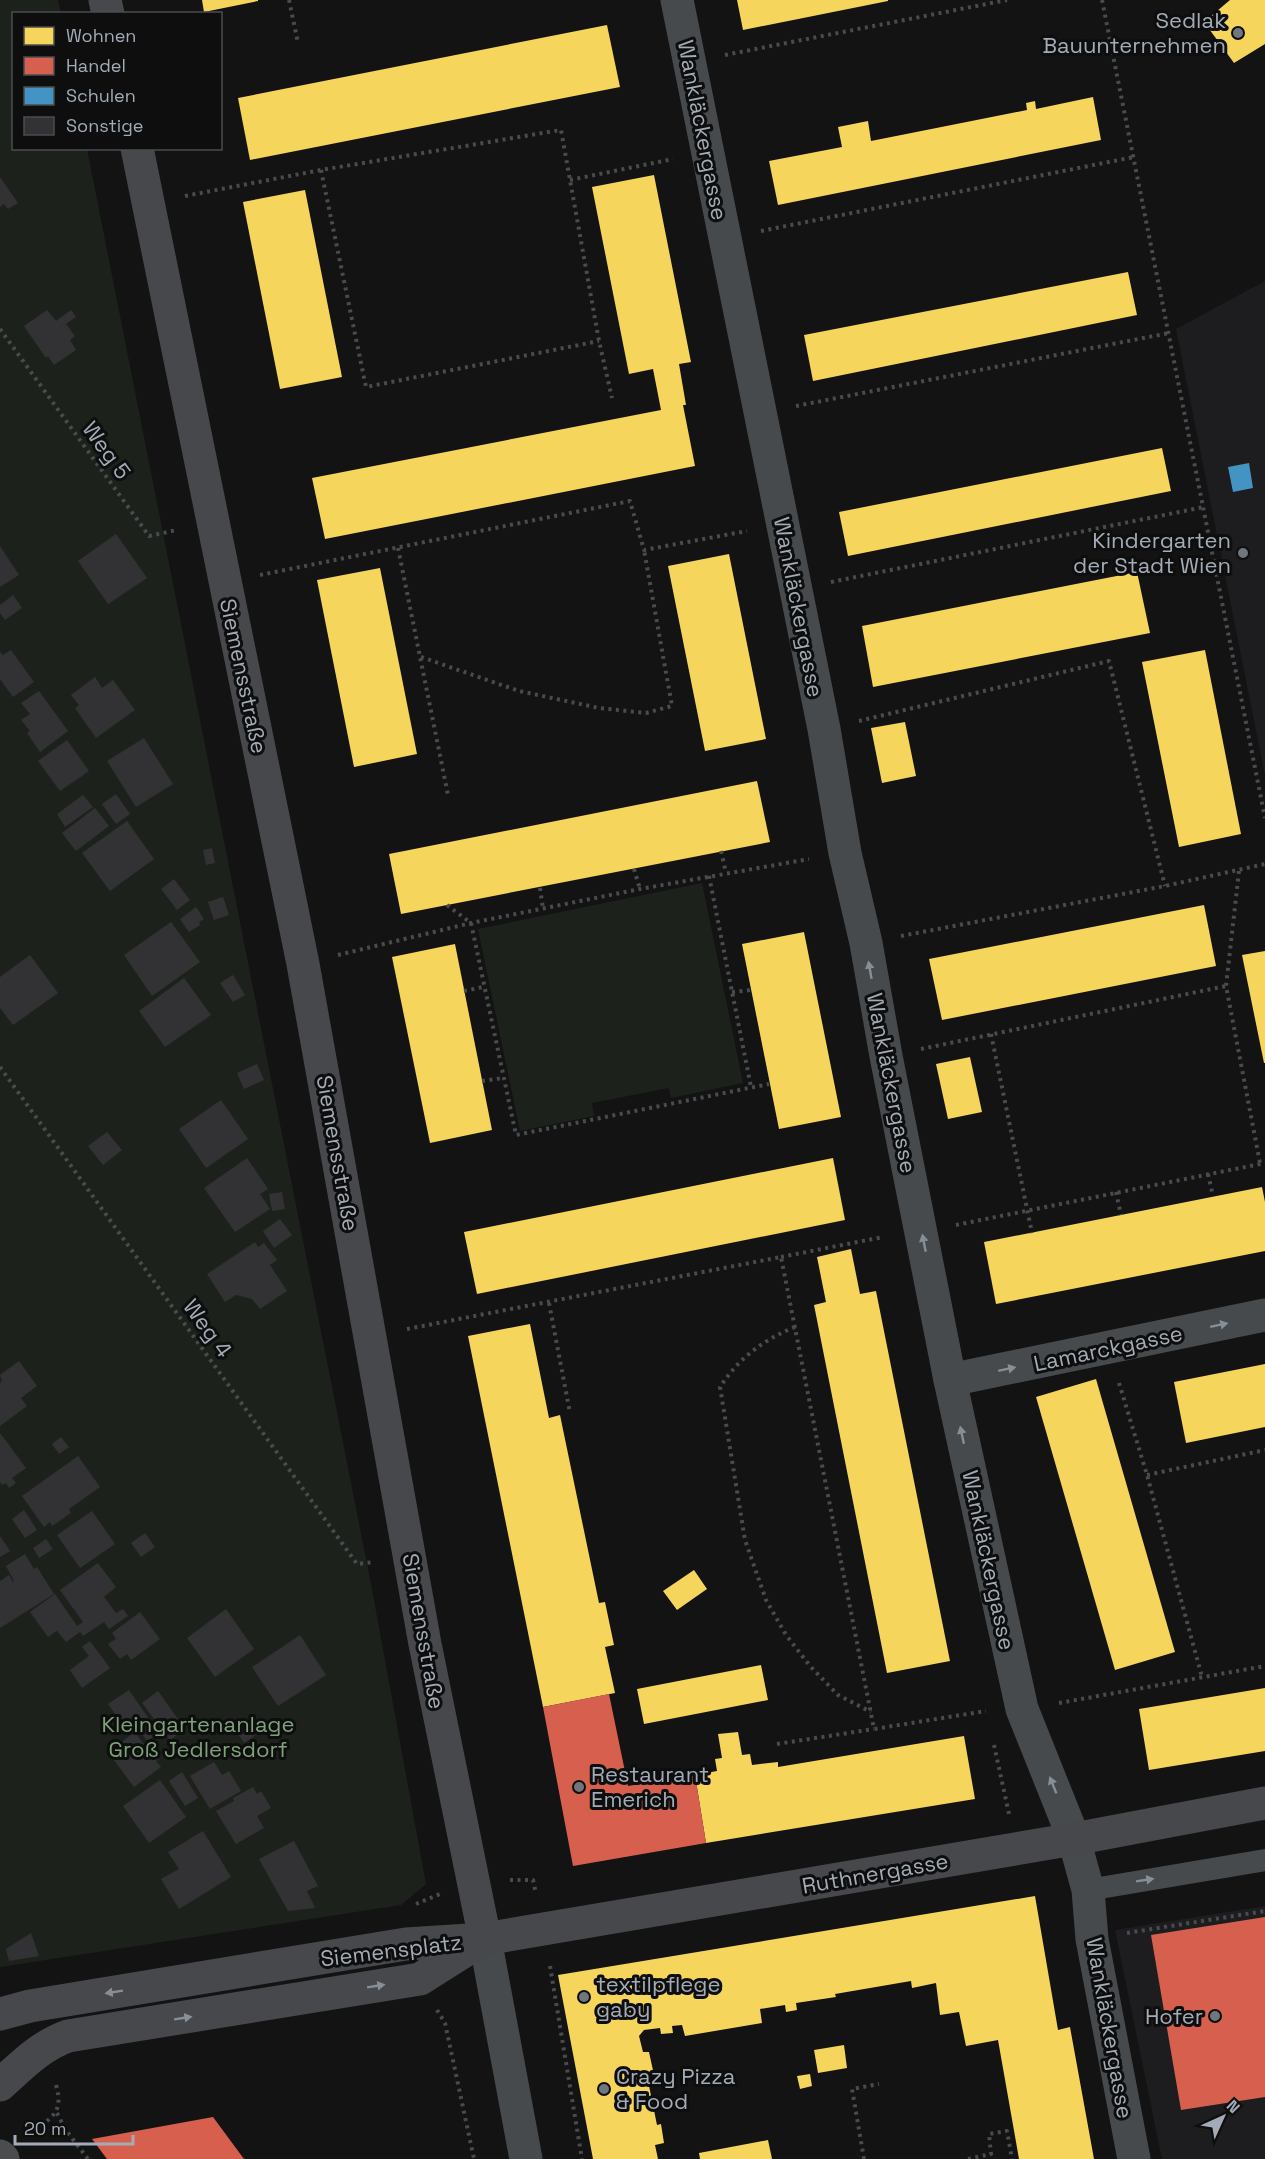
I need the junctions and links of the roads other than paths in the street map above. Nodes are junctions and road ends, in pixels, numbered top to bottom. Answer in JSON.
{"nodes":[{"id":1,"x":676,"y":0,"type":"edge"},
{"id":2,"x":137,"y":150,"type":"edge"},
{"id":3,"x":1265,"y":1315,"type":"edge"},
{"id":4,"x":950,"y":1380,"type":"junction"},
{"id":5,"x":1265,"y":1803,"type":"edge"},
{"id":6,"x":1074,"y":1839,"type":"junction"},
{"id":7,"x":1265,"y":1860,"type":"edge"},
{"id":8,"x":1088,"y":1890,"type":"junction"},
{"id":9,"x":484,"y":1939,"type":"junction"},
{"id":10,"x":0,"y":2014,"type":"edge"},
{"id":11,"x":0,"y":2085,"type":"edge"},
{"id":12,"x":526,"y":2159,"type":"edge"},
{"id":13,"x":1134,"y":2159,"type":"edge"}],
"edges":[{"from":4,"to":1,"type":"street","name":"Wankläckergasse","one_way":true},
{"from":2,"to":9,"type":"main road","name":"Siemensstraße"},
{"from":4,"to":3,"type":"street","name":"Lamarckgasse","one_way":true},
{"from":6,"to":4,"type":"street","name":"Wankläckergasse","one_way":true},
{"from":5,"to":6,"type":"main road","name":"Ruthnergasse"},
{"from":6,"to":8,"type":"street","name":"Wankläckergasse"},
{"from":6,"to":9,"type":"main road","name":"Ruthnergasse"},
{"from":8,"to":7,"type":"lane","one_way":true},
{"from":8,"to":13,"type":"street","name":"Wankläckergasse"},
{"from":9,"to":10,"type":"main road","name":"Siemensplatz","one_way":true},
{"from":11,"to":9,"type":"main road","name":"Siemensplatz","one_way":true},
{"from":9,"to":12,"type":"street","name":"Siemensstraße"}]}
